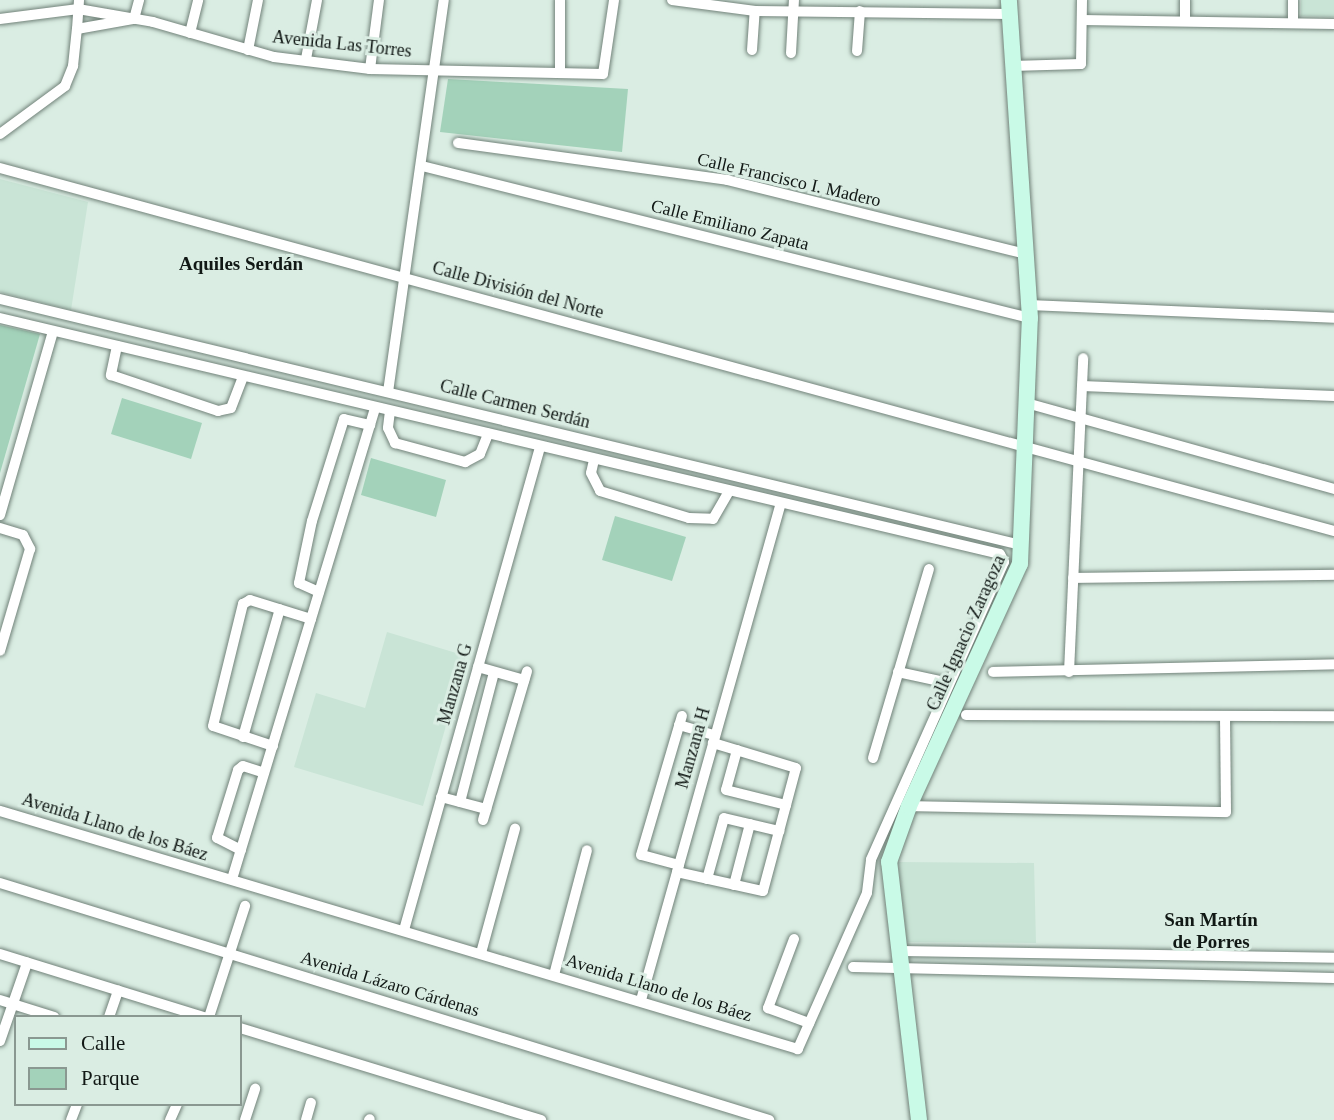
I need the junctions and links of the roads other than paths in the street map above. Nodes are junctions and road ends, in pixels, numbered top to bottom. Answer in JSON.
{"nodes":[{"id":1,"x":139,"y":0,"type":"edge"},
{"id":2,"x":198,"y":0,"type":"edge"},
{"id":3,"x":258,"y":0,"type":"edge"},
{"id":4,"x":317,"y":0,"type":"edge"},
{"id":5,"x":379,"y":0,"type":"edge"},
{"id":6,"x":443,"y":0,"type":"edge"},
{"id":7,"x":560,"y":0,"type":"edge"},
{"id":8,"x":614,"y":0,"type":"edge"},
{"id":9,"x":672,"y":0,"type":"edge"},
{"id":10,"x":1082,"y":0,"type":"edge"},
{"id":11,"x":1185,"y":0,"type":"edge"},
{"id":12,"x":1293,"y":0,"type":"edge"},
{"id":13,"x":78,"y":5,"type":"edge"},
{"id":14,"x":793,"y":5,"type":"edge"},
{"id":15,"x":913,"y":6,"type":"edge"},
{"id":16,"x":855,"y":7,"type":"edge"},
{"id":17,"x":1009,"y":7,"type":"edge"},
{"id":18,"x":755,"y":11,"type":"junction"},
{"id":19,"x":0,"y":19,"type":"edge"},
{"id":20,"x":134,"y":19,"type":"junction"},
{"id":21,"x":1082,"y":20,"type":"junction"},
{"id":22,"x":1185,"y":20,"type":"junction"},
{"id":23,"x":1293,"y":23,"type":"junction"},
{"id":24,"x":1334,"y":24,"type":"edge"},
{"id":25,"x":77,"y":29,"type":"junction"},
{"id":26,"x":190,"y":33,"type":"junction"},
{"id":27,"x":248,"y":50,"type":"junction"},
{"id":28,"x":752,"y":50,"type":"dead end"},
{"id":29,"x":857,"y":51,"type":"dead end"},
{"id":30,"x":791,"y":53,"type":"dead end"},
{"id":31,"x":306,"y":59,"type":"junction"},
{"id":32,"x":1012,"y":66,"type":"junction"},
{"id":33,"x":370,"y":69,"type":"junction"},
{"id":34,"x":435,"y":71,"type":"junction"},
{"id":35,"x":560,"y":73,"type":"junction"},
{"id":36,"x":0,"y":134,"type":"edge"},
{"id":37,"x":458,"y":143,"type":"dead end"},
{"id":38,"x":422,"y":166,"type":"junction"},
{"id":39,"x":0,"y":168,"type":"edge"},
{"id":40,"x":1025,"y":254,"type":"junction"},
{"id":41,"x":404,"y":278,"type":"junction"},
{"id":42,"x":0,"y":299,"type":"edge"},
{"id":43,"x":1030,"y":312,"type":"junction"},
{"id":44,"x":0,"y":318,"type":"edge"},
{"id":45,"x":1334,"y":318,"type":"edge"},
{"id":46,"x":53,"y":331,"type":"junction"},
{"id":47,"x":117,"y":346,"type":"junction"},
{"id":48,"x":1083,"y":358,"type":"dead end"},
{"id":49,"x":243,"y":376,"type":"junction"},
{"id":50,"x":1082,"y":386,"type":"junction"},
{"id":51,"x":388,"y":392,"type":"junction"},
{"id":52,"x":1334,"y":396,"type":"edge"},
{"id":53,"x":1030,"y":404,"type":"junction"},
{"id":54,"x":375,"y":408,"type":"junction"},
{"id":55,"x":390,"y":411,"type":"junction"},
{"id":56,"x":1080,"y":418,"type":"junction"},
{"id":57,"x":370,"y":425,"type":"junction"},
{"id":58,"x":488,"y":434,"type":"junction"},
{"id":59,"x":1028,"y":444,"type":"junction"},
{"id":60,"x":540,"y":447,"type":"junction"},
{"id":61,"x":1078,"y":459,"type":"junction"},
{"id":62,"x":594,"y":460,"type":"junction"},
{"id":63,"x":1334,"y":489,"type":"edge"},
{"id":64,"x":728,"y":493,"type":"junction"},
{"id":65,"x":780,"y":506,"type":"junction"},
{"id":66,"x":0,"y":515,"type":"edge"},
{"id":67,"x":0,"y":528,"type":"edge"},
{"id":68,"x":1334,"y":531,"type":"edge"},
{"id":69,"x":1021,"y":545,"type":"junction"},
{"id":70,"x":1004,"y":562,"type":"joint"},
{"id":71,"x":929,"y":569,"type":"dead end"},
{"id":72,"x":1334,"y":575,"type":"edge"},
{"id":73,"x":1073,"y":578,"type":"junction"},
{"id":74,"x":319,"y":593,"type":"junction"},
{"id":75,"x":280,"y":609,"type":"junction"},
{"id":76,"x":311,"y":619,"type":"junction"},
{"id":77,"x":0,"y":651,"type":"edge"},
{"id":78,"x":1334,"y":664,"type":"edge"},
{"id":79,"x":478,"y":667,"type":"junction"},
{"id":80,"x":494,"y":672,"type":"junction"},
{"id":81,"x":898,"y":672,"type":"junction"},
{"id":82,"x":993,"y":672,"type":"dead end"},
{"id":83,"x":1069,"y":672,"type":"junction"},
{"id":84,"x":949,"y":683,"type":"junction"},
{"id":85,"x":966,"y":716,"type":"dead end"},
{"id":86,"x":1334,"y":716,"type":"edge"},
{"id":87,"x":1224,"y":717,"type":"junction"},
{"id":88,"x":243,"y":737,"type":"junction"},
{"id":89,"x":714,"y":738,"type":"junction"},
{"id":90,"x":272,"y":746,"type":"junction"},
{"id":91,"x":737,"y":750,"type":"junction"},
{"id":92,"x":873,"y":758,"type":"dead end"},
{"id":93,"x":264,"y":773,"type":"junction"},
{"id":94,"x":441,"y":797,"type":"junction"},
{"id":95,"x":460,"y":802,"type":"junction"},
{"id":96,"x":786,"y":805,"type":"junction"},
{"id":97,"x":909,"y":806,"type":"junction"},
{"id":98,"x":0,"y":811,"type":"edge"},
{"id":99,"x":750,"y":824,"type":"junction"},
{"id":100,"x":515,"y":829,"type":"dead end"},
{"id":101,"x":779,"y":831,"type":"junction"},
{"id":102,"x":241,"y":850,"type":"junction"},
{"id":103,"x":587,"y":850,"type":"dead end"},
{"id":104,"x":678,"y":868,"type":"junction"},
{"id":105,"x":707,"y":878,"type":"junction"},
{"id":106,"x":232,"y":879,"type":"junction"},
{"id":107,"x":0,"y":883,"type":"edge"},
{"id":108,"x":734,"y":885,"type":"junction"},
{"id":109,"x":245,"y":905,"type":"dead end"},
{"id":110,"x":404,"y":930,"type":"junction"},
{"id":111,"x":794,"y":939,"type":"dead end"},
{"id":112,"x":901,"y":951,"type":"junction"},
{"id":113,"x":983,"y":952,"type":"junction"},
{"id":114,"x":229,"y":953,"type":"junction"},
{"id":115,"x":481,"y":953,"type":"junction"},
{"id":116,"x":0,"y":954,"type":"edge"},
{"id":117,"x":1334,"y":958,"type":"edge"},
{"id":118,"x":27,"y":963,"type":"junction"},
{"id":119,"x":853,"y":967,"type":"dead end"},
{"id":120,"x":903,"y":968,"type":"junction"},
{"id":121,"x":984,"y":970,"type":"junction"},
{"id":122,"x":554,"y":975,"type":"junction"},
{"id":123,"x":1334,"y":978,"type":"edge"},
{"id":124,"x":118,"y":990,"type":"junction"},
{"id":125,"x":0,"y":1000,"type":"edge"},
{"id":126,"x":640,"y":1000,"type":"junction"},
{"id":127,"x":13,"y":1004,"type":"junction"},
{"id":128,"x":48,"y":1015,"type":"edge"},
{"id":129,"x":110,"y":1015,"type":"edge"},
{"id":130,"x":199,"y":1015,"type":"edge"},
{"id":131,"x":207,"y":1015,"type":"edge"},
{"id":132,"x":809,"y":1023,"type":"junction"},
{"id":133,"x":242,"y":1029,"type":"edge"},
{"id":134,"x":0,"y":1041,"type":"edge"},
{"id":135,"x":255,"y":1089,"type":"dead end"},
{"id":136,"x":311,"y":1103,"type":"dead end"},
{"id":137,"x":244,"y":1120,"type":"edge"},
{"id":138,"x":306,"y":1120,"type":"edge"},
{"id":139,"x":541,"y":1120,"type":"edge"},
{"id":140,"x":769,"y":1120,"type":"edge"},
{"id":141,"x":919,"y":1120,"type":"edge"}],
"edges":[{"from":1,"to":20,"type":"street"},
{"from":2,"to":26,"type":"street"},
{"from":3,"to":27,"type":"street"},
{"from":4,"to":31,"type":"street"},
{"from":5,"to":33,"type":"street"},
{"from":6,"to":34,"type":"street"},
{"from":7,"to":35,"type":"street"},
{"from":8,"to":35,"type":"street","name":"Avenida Las Torres"},
{"from":9,"to":18,"type":"street"},
{"from":10,"to":21,"type":"street"},
{"from":11,"to":22,"type":"street"},
{"from":12,"to":23,"type":"street"},
{"from":13,"to":19,"type":"street","name":"Avenida Las Torres"},
{"from":13,"to":20,"type":"street","name":"Avenida Las Torres"},
{"from":13,"to":25,"type":"street"},
{"from":14,"to":16,"type":"street"},
{"from":14,"to":18,"type":"street"},
{"from":14,"to":30,"type":"street"},
{"from":15,"to":16,"type":"street"},
{"from":15,"to":17,"type":"street"},
{"from":16,"to":29,"type":"street"},
{"from":17,"to":32,"type":"street","name":"Calle Ignacio Zaragoza"},
{"from":18,"to":28,"type":"street"},
{"from":20,"to":25,"type":"street"},
{"from":20,"to":26,"type":"street","name":"Avenida Las Torres"},
{"from":21,"to":22,"type":"street"},
{"from":21,"to":32,"type":"street"},
{"from":22,"to":23,"type":"street"},
{"from":23,"to":24,"type":"street"},
{"from":25,"to":36,"type":"street"},
{"from":26,"to":27,"type":"street","name":"Avenida Las Torres"},
{"from":27,"to":31,"type":"street","name":"Avenida Las Torres"},
{"from":31,"to":33,"type":"street","name":"Avenida Las Torres"},
{"from":32,"to":40,"type":"street","name":"Calle Ignacio Zaragoza"},
{"from":33,"to":34,"type":"street","name":"Avenida Las Torres"},
{"from":34,"to":35,"type":"street","name":"Avenida Las Torres"},
{"from":34,"to":38,"type":"street"},
{"from":37,"to":40,"type":"street","name":"Calle Francisco I. Madero"},
{"from":38,"to":41,"type":"street"},
{"from":38,"to":43,"type":"street","name":"Calle Emiliano Zapata"},
{"from":39,"to":41,"type":"street","name":"Calle División del Norte"},
{"from":40,"to":43,"type":"street","name":"Calle Ignacio Zaragoza"},
{"from":41,"to":51,"type":"street"},
{"from":41,"to":59,"type":"street","name":"Calle División del Norte"},
{"from":42,"to":51,"type":"street","name":"Calle Carmen Serdán"},
{"from":43,"to":45,"type":"street","name":"Calle Emiliano Zapata"},
{"from":43,"to":53,"type":"street","name":"Calle Ignacio Zaragoza"},
{"from":44,"to":46,"type":"street","name":"Calle Carmen Serdán"},
{"from":46,"to":47,"type":"street","name":"Calle Carmen Serdán"},
{"from":46,"to":66,"type":"street"},
{"from":47,"to":49,"type":"street","name":"Calle Carmen Serdán"},
{"from":47,"to":49,"type":"street"},
{"from":48,"to":50,"type":"street"},
{"from":49,"to":54,"type":"street","name":"Calle Carmen Serdán"},
{"from":50,"to":52,"type":"street"},
{"from":50,"to":56,"type":"street"},
{"from":51,"to":69,"type":"street","name":"Calle Carmen Serdán"},
{"from":53,"to":56,"type":"street"},
{"from":53,"to":59,"type":"street","name":"Calle Ignacio Zaragoza"},
{"from":54,"to":55,"type":"street","name":"Calle Carmen Serdán"},
{"from":54,"to":57,"type":"street"},
{"from":55,"to":58,"type":"street","name":"Calle Carmen Serdán"},
{"from":55,"to":58,"type":"street"},
{"from":56,"to":61,"type":"street"},
{"from":56,"to":63,"type":"street"},
{"from":57,"to":74,"type":"street"},
{"from":57,"to":74,"type":"street"},
{"from":58,"to":60,"type":"street","name":"Calle Carmen Serdán"},
{"from":59,"to":61,"type":"street","name":"Calle División del Norte"},
{"from":59,"to":69,"type":"street","name":"Calle Ignacio Zaragoza"},
{"from":60,"to":62,"type":"street","name":"Calle Carmen Serdán"},
{"from":60,"to":79,"type":"street","name":"Manzana G"},
{"from":61,"to":68,"type":"street","name":"Calle División del Norte"},
{"from":61,"to":73,"type":"street"},
{"from":62,"to":64,"type":"street","name":"Calle Carmen Serdán"},
{"from":62,"to":64,"type":"street"},
{"from":64,"to":65,"type":"street","name":"Calle Carmen Serdán"},
{"from":65,"to":70,"type":"street","name":"Calle Carmen Serdán"},
{"from":65,"to":89,"type":"street","name":"Manzana H"},
{"from":67,"to":77,"type":"street"},
{"from":69,"to":97,"type":"street","name":"Calle Ignacio Zaragoza"},
{"from":70,"to":84,"type":"street","name":"Avenida Llano de los Báez"},
{"from":71,"to":81,"type":"street"},
{"from":72,"to":73,"type":"street"},
{"from":73,"to":83,"type":"street"},
{"from":74,"to":76,"type":"street"},
{"from":75,"to":76,"type":"street"},
{"from":75,"to":88,"type":"street"},
{"from":75,"to":88,"type":"street"},
{"from":76,"to":90,"type":"street"},
{"from":78,"to":83,"type":"street"},
{"from":79,"to":80,"type":"street"},
{"from":79,"to":94,"type":"street","name":"Manzana G"},
{"from":80,"to":95,"type":"street"},
{"from":80,"to":95,"type":"street"},
{"from":81,"to":84,"type":"street"},
{"from":81,"to":92,"type":"street"},
{"from":82,"to":83,"type":"street"},
{"from":84,"to":132,"type":"street","name":"Avenida Llano de los Báez"},
{"from":85,"to":87,"type":"street"},
{"from":86,"to":87,"type":"street"},
{"from":87,"to":97,"type":"street"},
{"from":88,"to":90,"type":"street"},
{"from":89,"to":91,"type":"street"},
{"from":89,"to":104,"type":"street","name":"Manzana H"},
{"from":89,"to":104,"type":"street"},
{"from":90,"to":93,"type":"street"},
{"from":91,"to":96,"type":"street"},
{"from":91,"to":96,"type":"street"},
{"from":93,"to":102,"type":"street"},
{"from":93,"to":102,"type":"street"},
{"from":94,"to":95,"type":"street"},
{"from":94,"to":110,"type":"street","name":"Manzana G"},
{"from":96,"to":101,"type":"street"},
{"from":97,"to":112,"type":"street","name":"Calle Ignacio Zaragoza"},
{"from":98,"to":106,"type":"street","name":"Avenida Llano de los Báez"},
{"from":99,"to":101,"type":"street"},
{"from":99,"to":105,"type":"street"},
{"from":99,"to":108,"type":"street"},
{"from":100,"to":115,"type":"street"},
{"from":101,"to":108,"type":"street"},
{"from":102,"to":106,"type":"street"},
{"from":103,"to":122,"type":"street"},
{"from":104,"to":105,"type":"street"},
{"from":104,"to":126,"type":"street","name":"Manzana H"},
{"from":105,"to":108,"type":"street"},
{"from":106,"to":110,"type":"street","name":"Avenida Llano de los Báez"},
{"from":107,"to":114,"type":"street","name":"Avenida Lázaro Cárdenas"},
{"from":109,"to":114,"type":"street"},
{"from":110,"to":115,"type":"street","name":"Avenida Llano de los Báez"},
{"from":111,"to":132,"type":"street"},
{"from":112,"to":113,"type":"street"},
{"from":112,"to":120,"type":"street","name":"Calle Ignacio Zaragoza"},
{"from":113,"to":117,"type":"street"},
{"from":113,"to":121,"type":"street"},
{"from":114,"to":131,"type":"street"},
{"from":114,"to":140,"type":"street","name":"Avenida Lázaro Cárdenas"},
{"from":115,"to":122,"type":"street","name":"Avenida Llano de los Báez"},
{"from":116,"to":118,"type":"street"},
{"from":118,"to":124,"type":"street"},
{"from":118,"to":127,"type":"street"},
{"from":119,"to":120,"type":"street"},
{"from":120,"to":121,"type":"street"},
{"from":120,"to":141,"type":"street","name":"Calle Ignacio Zaragoza"},
{"from":121,"to":123,"type":"street"},
{"from":122,"to":126,"type":"street","name":"Avenida Llano de los Báez"},
{"from":124,"to":129,"type":"street"},
{"from":124,"to":130,"type":"street"},
{"from":125,"to":127,"type":"street"},
{"from":126,"to":132,"type":"street","name":"Avenida Llano de los Báez"},
{"from":127,"to":128,"type":"street"},
{"from":127,"to":134,"type":"street"},
{"from":133,"to":139,"type":"street"},
{"from":135,"to":137,"type":"street"},
{"from":136,"to":138,"type":"street"}]}
